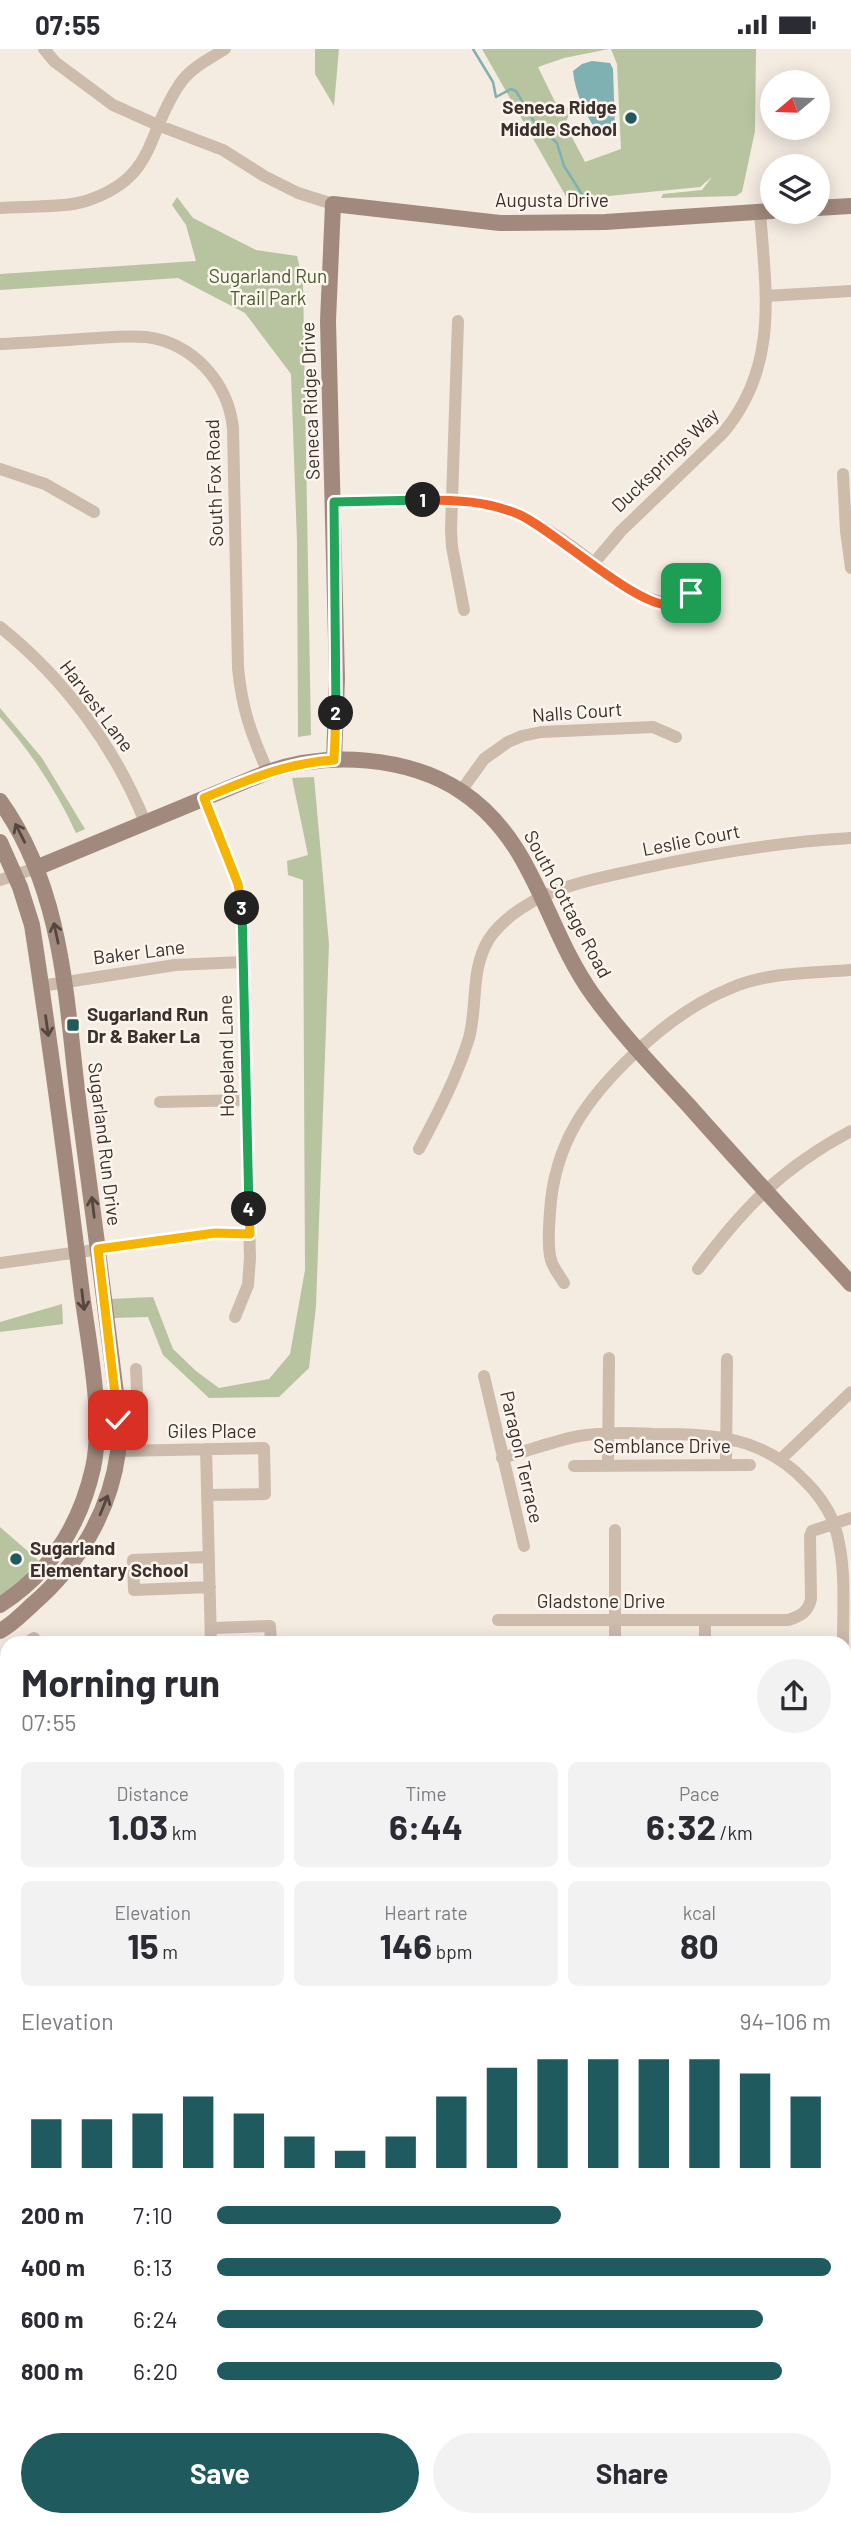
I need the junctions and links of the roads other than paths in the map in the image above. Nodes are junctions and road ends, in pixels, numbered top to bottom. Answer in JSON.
{"nodes":[{"id":1,"x":44,"y":49,"type":"edge"},
{"id":2,"x":225,"y":49,"type":"edge"},
{"id":3,"x":160,"y":126,"type":"junction"},
{"id":4,"x":333,"y":204,"type":"junction"},
{"id":5,"x":851,"y":206,"type":"edge"},
{"id":6,"x":830,"y":207,"type":"edge"},
{"id":7,"x":0,"y":208,"type":"edge"},
{"id":8,"x":760,"y":212,"type":"edge"},
{"id":9,"x":766,"y":224,"type":"edge"},
{"id":10,"x":851,"y":291,"type":"edge"},
{"id":11,"x":766,"y":296,"type":"junction"},
{"id":12,"x":458,"y":321,"type":"dead end"},
{"id":13,"x":0,"y":344,"type":"edge"},
{"id":14,"x":0,"y":469,"type":"edge"},
{"id":15,"x":843,"y":474,"type":"dead end"},
{"id":16,"x":452,"y":500,"type":"junction"},
{"id":17,"x":334,"y":502,"type":"junction"},
{"id":18,"x":94,"y":512,"type":"dead end"},
{"id":19,"x":593,"y":564,"type":"junction"},
{"id":20,"x":851,"y":568,"type":"edge"},
{"id":21,"x":691,"y":593,"type":"dead end"},
{"id":22,"x":464,"y":610,"type":"dead end"},
{"id":23,"x":0,"y":627,"type":"edge"},
{"id":24,"x":676,"y":737,"type":"dead end"},
{"id":25,"x":334,"y":760,"type":"junction"},
{"id":26,"x":268,"y":772,"type":"junction"},
{"id":27,"x":461,"y":791,"type":"junction"},
{"id":28,"x":204,"y":798,"type":"junction"},
{"id":29,"x":0,"y":801,"type":"edge"},
{"id":30,"x":145,"y":822,"type":"junction"},
{"id":31,"x":851,"y":838,"type":"edge"},
{"id":32,"x":0,"y":842,"type":"edge"},
{"id":33,"x":36,"y":867,"type":"junction"},
{"id":34,"x":8,"y":878,"type":"edge"},
{"id":35,"x":542,"y":897,"type":"junction"},
{"id":36,"x":243,"y":961,"type":"junction"},
{"id":37,"x":851,"y":970,"type":"edge"},
{"id":38,"x":65,"y":982,"type":"junction"},
{"id":39,"x":41,"y":986,"type":"junction"},
{"id":40,"x":638,"y":1050,"type":"junction"},
{"id":41,"x":246,"y":1100,"type":"junction"},
{"id":42,"x":160,"y":1102,"type":"dead end"},
{"id":43,"x":851,"y":1131,"type":"edge"},
{"id":44,"x":419,"y":1149,"type":"dead end"},
{"id":45,"x":765,"y":1191,"type":"junction"},
{"id":46,"x":250,"y":1234,"type":"junction"},
{"id":47,"x":98,"y":1249,"type":"junction"},
{"id":48,"x":77,"y":1252,"type":"junction"},
{"id":49,"x":0,"y":1263,"type":"edge"},
{"id":50,"x":698,"y":1269,"type":"dead end"},
{"id":51,"x":564,"y":1283,"type":"dead end"},
{"id":52,"x":851,"y":1284,"type":"edge"},
{"id":53,"x":235,"y":1317,"type":"dead end"},
{"id":54,"x":609,"y":1358,"type":"dead end"},
{"id":55,"x":727,"y":1359,"type":"dead end"},
{"id":56,"x":136,"y":1369,"type":"dead end"},
{"id":57,"x":484,"y":1376,"type":"dead end"},
{"id":58,"x":851,"y":1392,"type":"edge"},
{"id":59,"x":609,"y":1433,"type":"junction"},
{"id":60,"x":727,"y":1438,"type":"junction"},
{"id":61,"x":206,"y":1449,"type":"junction"},
{"id":62,"x":141,"y":1450,"type":"junction"},
{"id":63,"x":118,"y":1451,"type":"junction"},
{"id":64,"x":502,"y":1458,"type":"junction"},
{"id":65,"x":781,"y":1459,"type":"junction"},
{"id":66,"x":608,"y":1465,"type":"junction"},
{"id":67,"x":726,"y":1465,"type":"junction"},
{"id":68,"x":750,"y":1465,"type":"dead end"},
{"id":69,"x":574,"y":1466,"type":"dead end"},
{"id":70,"x":207,"y":1495,"type":"junction"},
{"id":71,"x":851,"y":1518,"type":"edge"},
{"id":72,"x":833,"y":1522,"type":"junction"},
{"id":73,"x":615,"y":1530,"type":"dead end"},
{"id":74,"x":524,"y":1546,"type":"dead end"},
{"id":75,"x":208,"y":1557,"type":"junction"},
{"id":76,"x":210,"y":1587,"type":"junction"},
{"id":77,"x":0,"y":1605,"type":"edge"},
{"id":78,"x":498,"y":1620,"type":"dead end"},
{"id":79,"x":615,"y":1620,"type":"junction"},
{"id":80,"x":705,"y":1621,"type":"junction"},
{"id":81,"x":212,"y":1629,"type":"junction"},
{"id":82,"x":0,"y":1631,"type":"edge"},
{"id":83,"x":212,"y":1636,"type":"edge"},
{"id":84,"x":271,"y":1636,"type":"edge"},
{"id":85,"x":615,"y":1636,"type":"edge"},
{"id":86,"x":705,"y":1636,"type":"edge"},
{"id":87,"x":842,"y":1636,"type":"edge"}],
"edges":[{"from":1,"to":3,"type":"street"},
{"from":2,"to":3,"type":"street"},
{"from":3,"to":4,"type":"street"},
{"from":3,"to":7,"type":"street"},
{"from":4,"to":8,"type":"street","name":"Augusta Drive"},
{"from":4,"to":17,"type":"street","name":"Seneca Ridge Drive"},
{"from":5,"to":6,"type":"street"},
{"from":9,"to":11,"type":"street","name":"Ducksprings Way"},
{"from":10,"to":11,"type":"street"},
{"from":11,"to":19,"type":"street","name":"Ducksprings Way"},
{"from":12,"to":16,"type":"street"},
{"from":13,"to":26,"type":"street","name":"South Fox Road"},
{"from":14,"to":18,"type":"street"},
{"from":15,"to":20,"type":"street"},
{"from":16,"to":17,"type":"street"},
{"from":16,"to":19,"type":"street"},
{"from":16,"to":22,"type":"street"},
{"from":17,"to":25,"type":"street","name":"Seneca Ridge Drive"},
{"from":19,"to":21,"type":"street"},
{"from":23,"to":30,"type":"street","name":"Harvest Lane"},
{"from":24,"to":27,"type":"street","name":"Nalls Court"},
{"from":25,"to":26,"type":"street","name":"South Cottage Road"},
{"from":25,"to":27,"type":"street","name":"South Cottage Road"},
{"from":26,"to":28,"type":"street","name":"South Cottage Road"},
{"from":27,"to":35,"type":"street","name":"South Cottage Road"},
{"from":28,"to":30,"type":"street","name":"South Cottage Road"},
{"from":28,"to":36,"type":"street","name":"Hopeland Lane"},
{"from":33,"to":29,"type":"street","name":"Sugarland Run Drive","one_way":true},
{"from":30,"to":33,"type":"street","name":"South Cottage Road"},
{"from":31,"to":35,"type":"street","name":"Leslie Court"},
{"from":32,"to":34,"type":"street"},
{"from":33,"to":34,"type":"street"},
{"from":38,"to":33,"type":"street","name":"Sugarland Run Drive","one_way":true},
{"from":34,"to":39,"type":"street"},
{"from":35,"to":40,"type":"street","name":"South Cottage Road"},
{"from":35,"to":44,"type":"street","name":"Leslie Court"},
{"from":36,"to":38,"type":"street","name":"Baker Lane"},
{"from":36,"to":41,"type":"street","name":"Hopeland Lane"},
{"from":37,"to":40,"type":"street"},
{"from":38,"to":39,"type":"street","name":"Baker Lane"},
{"from":47,"to":38,"type":"street","name":"Sugarland Run Drive","one_way":true},
{"from":39,"to":48,"type":"street","one_way":true},
{"from":40,"to":45,"type":"street","name":"South Cottage Road"},
{"from":40,"to":51,"type":"street"},
{"from":41,"to":42,"type":"street"},
{"from":41,"to":46,"type":"street","name":"Hopeland Lane"},
{"from":43,"to":45,"type":"street"},
{"from":45,"to":50,"type":"street"},
{"from":45,"to":52,"type":"street","name":"South Cottage Road"},
{"from":46,"to":47,"type":"street"},
{"from":46,"to":53,"type":"street","name":"Hopeland Lane"},
{"from":47,"to":48,"type":"street"},
{"from":47,"to":63,"type":"street","name":"Sugarland Run Drive"},
{"from":48,"to":49,"type":"street"},
{"from":48,"to":77,"type":"street","one_way":true},
{"from":54,"to":59,"type":"street"},
{"from":55,"to":60,"type":"street"},
{"from":56,"to":62,"type":"street","name":"Giles Place"},
{"from":57,"to":64,"type":"street","name":"Paragon Terrace"},
{"from":58,"to":65,"type":"street"},
{"from":59,"to":60,"type":"street"},
{"from":59,"to":64,"type":"street"},
{"from":59,"to":66,"type":"street"},
{"from":60,"to":65,"type":"street"},
{"from":60,"to":67,"type":"street"},
{"from":61,"to":62,"type":"street","name":"Giles Place"},
{"from":61,"to":70,"type":"street"},
{"from":61,"to":70,"type":"street","name":"Giles Place"},
{"from":62,"to":63,"type":"street","name":"Giles Place"},
{"from":82,"to":63,"type":"street","name":"Sugarland Run Drive","one_way":true},
{"from":64,"to":74,"type":"street","name":"Paragon Terrace"},
{"from":65,"to":72,"type":"street"},
{"from":66,"to":67,"type":"street","name":"Semblance Drive"},
{"from":66,"to":69,"type":"street","name":"Semblance Drive"},
{"from":67,"to":68,"type":"street","name":"Semblance Drive"},
{"from":70,"to":75,"type":"street"},
{"from":71,"to":72,"type":"street"},
{"from":72,"to":80,"type":"street","name":"Gladstone Drive"},
{"from":72,"to":87,"type":"street"},
{"from":73,"to":79,"type":"street"},
{"from":75,"to":76,"type":"street"},
{"from":75,"to":76,"type":"street"},
{"from":76,"to":81,"type":"street"},
{"from":78,"to":79,"type":"street","name":"Gladstone Drive"},
{"from":79,"to":80,"type":"street","name":"Gladstone Drive"},
{"from":79,"to":85,"type":"street"},
{"from":80,"to":86,"type":"street"},
{"from":81,"to":83,"type":"street"},
{"from":81,"to":84,"type":"street"}]}
